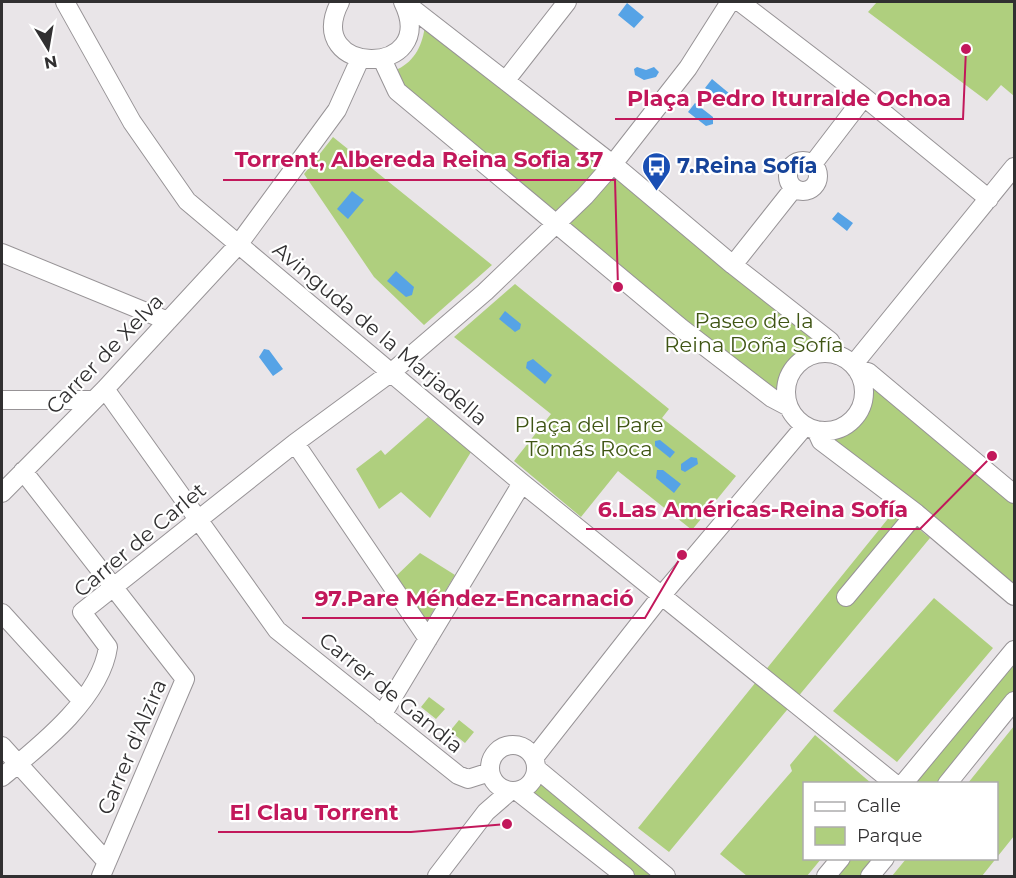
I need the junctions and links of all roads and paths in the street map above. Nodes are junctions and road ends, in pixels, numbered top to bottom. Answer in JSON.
{"nodes":[{"id":1,"x":65,"y":2,"type":"edge"},
{"id":2,"x":340,"y":2,"type":"edge"},
{"id":3,"x":404,"y":2,"type":"edge"},
{"id":4,"x":567,"y":2,"type":"edge"},
{"id":5,"x":730,"y":2,"type":"edge"},
{"id":6,"x":740,"y":2,"type":"edge"},
{"id":7,"x":360,"y":59,"type":"junction"},
{"id":8,"x":382,"y":59,"type":"junction"},
{"id":9,"x":506,"y":80,"type":"junction"},
{"id":10,"x":864,"y":97,"type":"junction"},
{"id":11,"x":613,"y":164,"type":"junction"},
{"id":12,"x":1014,"y":167,"type":"edge"},
{"id":13,"x":989,"y":199,"type":"junction"},
{"id":14,"x":556,"y":224,"type":"junction"},
{"id":15,"x":238,"y":245,"type":"junction"},
{"id":16,"x":2,"y":252,"type":"edge"},
{"id":17,"x":733,"y":265,"type":"junction"},
{"id":18,"x":168,"y":321,"type":"junction"},
{"id":19,"x":837,"y":355,"type":"junction"},
{"id":20,"x":855,"y":367,"type":"junction"},
{"id":21,"x":393,"y":371,"type":"junction"},
{"id":22,"x":99,"y":394,"type":"junction"},
{"id":23,"x":2,"y":400,"type":"edge"},
{"id":24,"x":789,"y":407,"type":"junction"},
{"id":25,"x":810,"y":428,"type":"junction"},
{"id":26,"x":295,"y":443,"type":"junction"},
{"id":27,"x":23,"y":471,"type":"junction"},
{"id":28,"x":522,"y":483,"type":"junction"},
{"id":29,"x":2,"y":493,"type":"edge"},
{"id":30,"x":1014,"y":494,"type":"edge"},
{"id":31,"x":916,"y":513,"type":"junction"},
{"id":32,"x":198,"y":520,"type":"junction"},
{"id":33,"x":114,"y":588,"type":"junction"},
{"id":34,"x":662,"y":595,"type":"junction"},
{"id":35,"x":1014,"y":596,"type":"edge"},
{"id":36,"x":846,"y":597,"type":"dead end"},
{"id":37,"x":2,"y":613,"type":"edge"},
{"id":38,"x":428,"y":639,"type":"junction"},
{"id":39,"x":1014,"y":650,"type":"edge"},
{"id":40,"x":82,"y":701,"type":"junction"},
{"id":41,"x":1014,"y":701,"type":"edge"},
{"id":42,"x":382,"y":715,"type":"junction"},
{"id":43,"x":2,"y":746,"type":"edge"},
{"id":44,"x":531,"y":758,"type":"junction"},
{"id":45,"x":18,"y":764,"type":"junction"},
{"id":46,"x":2,"y":777,"type":"edge"},
{"id":47,"x":894,"y":782,"type":"edge"},
{"id":48,"x":904,"y":782,"type":"edge"},
{"id":49,"x":948,"y":782,"type":"edge"},
{"id":50,"x":503,"y":784,"type":"junction"},
{"id":51,"x":839,"y":860,"type":"edge"},
{"id":52,"x":883,"y":860,"type":"edge"},
{"id":53,"x":104,"y":869,"type":"edge"},
{"id":54,"x":437,"y":876,"type":"edge"},
{"id":55,"x":625,"y":876,"type":"edge"},
{"id":56,"x":666,"y":876,"type":"edge"},
{"id":57,"x":826,"y":876,"type":"edge"},
{"id":58,"x":870,"y":876,"type":"edge"}],
"edges":[{"from":1,"to":15,"type":"street","name":"Avinguda de la Marjadella"},
{"from":2,"to":7,"type":"street"},
{"from":3,"to":8,"type":"street"},
{"from":3,"to":9,"type":"street"},
{"from":4,"to":9,"type":"street"},
{"from":5,"to":11,"type":"street","name":"Carrer de Carlet"},
{"from":6,"to":10,"type":"street"},
{"from":7,"to":8,"type":"street"},
{"from":7,"to":15,"type":"street","name":"Carrer de Xelva"},
{"from":8,"to":14,"type":"street"},
{"from":9,"to":11,"type":"street"},
{"from":10,"to":13,"type":"street"},
{"from":10,"to":17,"type":"street"},
{"from":11,"to":14,"type":"street","name":"Carrer de Carlet"},
{"from":11,"to":17,"type":"street"},
{"from":12,"to":13,"type":"street"},
{"from":13,"to":20,"type":"street"},
{"from":14,"to":21,"type":"street","name":"Carrer de Carlet"},
{"from":14,"to":24,"type":"street"},
{"from":15,"to":18,"type":"street","name":"Carrer de Xelva"},
{"from":15,"to":21,"type":"street","name":"Avinguda de la Marjadella"},
{"from":16,"to":18,"type":"street"},
{"from":17,"to":19,"type":"street"},
{"from":18,"to":22,"type":"street","name":"Carrer de Xelva"},
{"from":19,"to":20,"type":"street"},
{"from":19,"to":24,"type":"street"},
{"from":20,"to":25,"type":"street"},
{"from":20,"to":30,"type":"street"},
{"from":21,"to":26,"type":"street","name":"Carrer de Carlet"},
{"from":21,"to":28,"type":"street","name":"Avinguda de la Marjadella"},
{"from":22,"to":23,"type":"street"},
{"from":22,"to":27,"type":"street","name":"Carrer de Xelva"},
{"from":22,"to":32,"type":"street","name":"Carrer de Gandia"},
{"from":24,"to":25,"type":"street"},
{"from":25,"to":31,"type":"street"},
{"from":25,"to":34,"type":"street"},
{"from":26,"to":32,"type":"street","name":"Carrer de Carlet"},
{"from":26,"to":38,"type":"street"},
{"from":27,"to":29,"type":"street","name":"Carrer de Xelva"},
{"from":27,"to":33,"type":"street","name":"Carrer d'Alzira"},
{"from":28,"to":34,"type":"street","name":"Avinguda de la Marjadella"},
{"from":28,"to":38,"type":"street"},
{"from":31,"to":35,"type":"street"},
{"from":31,"to":36,"type":"street"},
{"from":32,"to":33,"type":"street","name":"Carrer de Carlet"},
{"from":32,"to":42,"type":"street","name":"Carrer de Gandia"},
{"from":33,"to":40,"type":"street","name":"Carrer de Carlet"},
{"from":33,"to":53,"type":"street","name":"Carrer d'Alzira"},
{"from":34,"to":44,"type":"street"},
{"from":34,"to":47,"type":"street","name":"Avinguda de la Marjadella"},
{"from":37,"to":40,"type":"street"},
{"from":38,"to":42,"type":"street"},
{"from":39,"to":48,"type":"street"},
{"from":40,"to":45,"type":"street","name":"Carrer de Carlet"},
{"from":41,"to":49,"type":"street"},
{"from":42,"to":50,"type":"street","name":"Carrer de Gandia"},
{"from":43,"to":45,"type":"street"},
{"from":44,"to":50,"type":"street"},
{"from":44,"to":50,"type":"street"},
{"from":44,"to":56,"type":"street"},
{"from":45,"to":46,"type":"street","name":"Carrer de Carlet"},
{"from":45,"to":53,"type":"street"},
{"from":50,"to":54,"type":"street"},
{"from":50,"to":55,"type":"street"},
{"from":51,"to":57,"type":"street"},
{"from":52,"to":58,"type":"street"}]}
